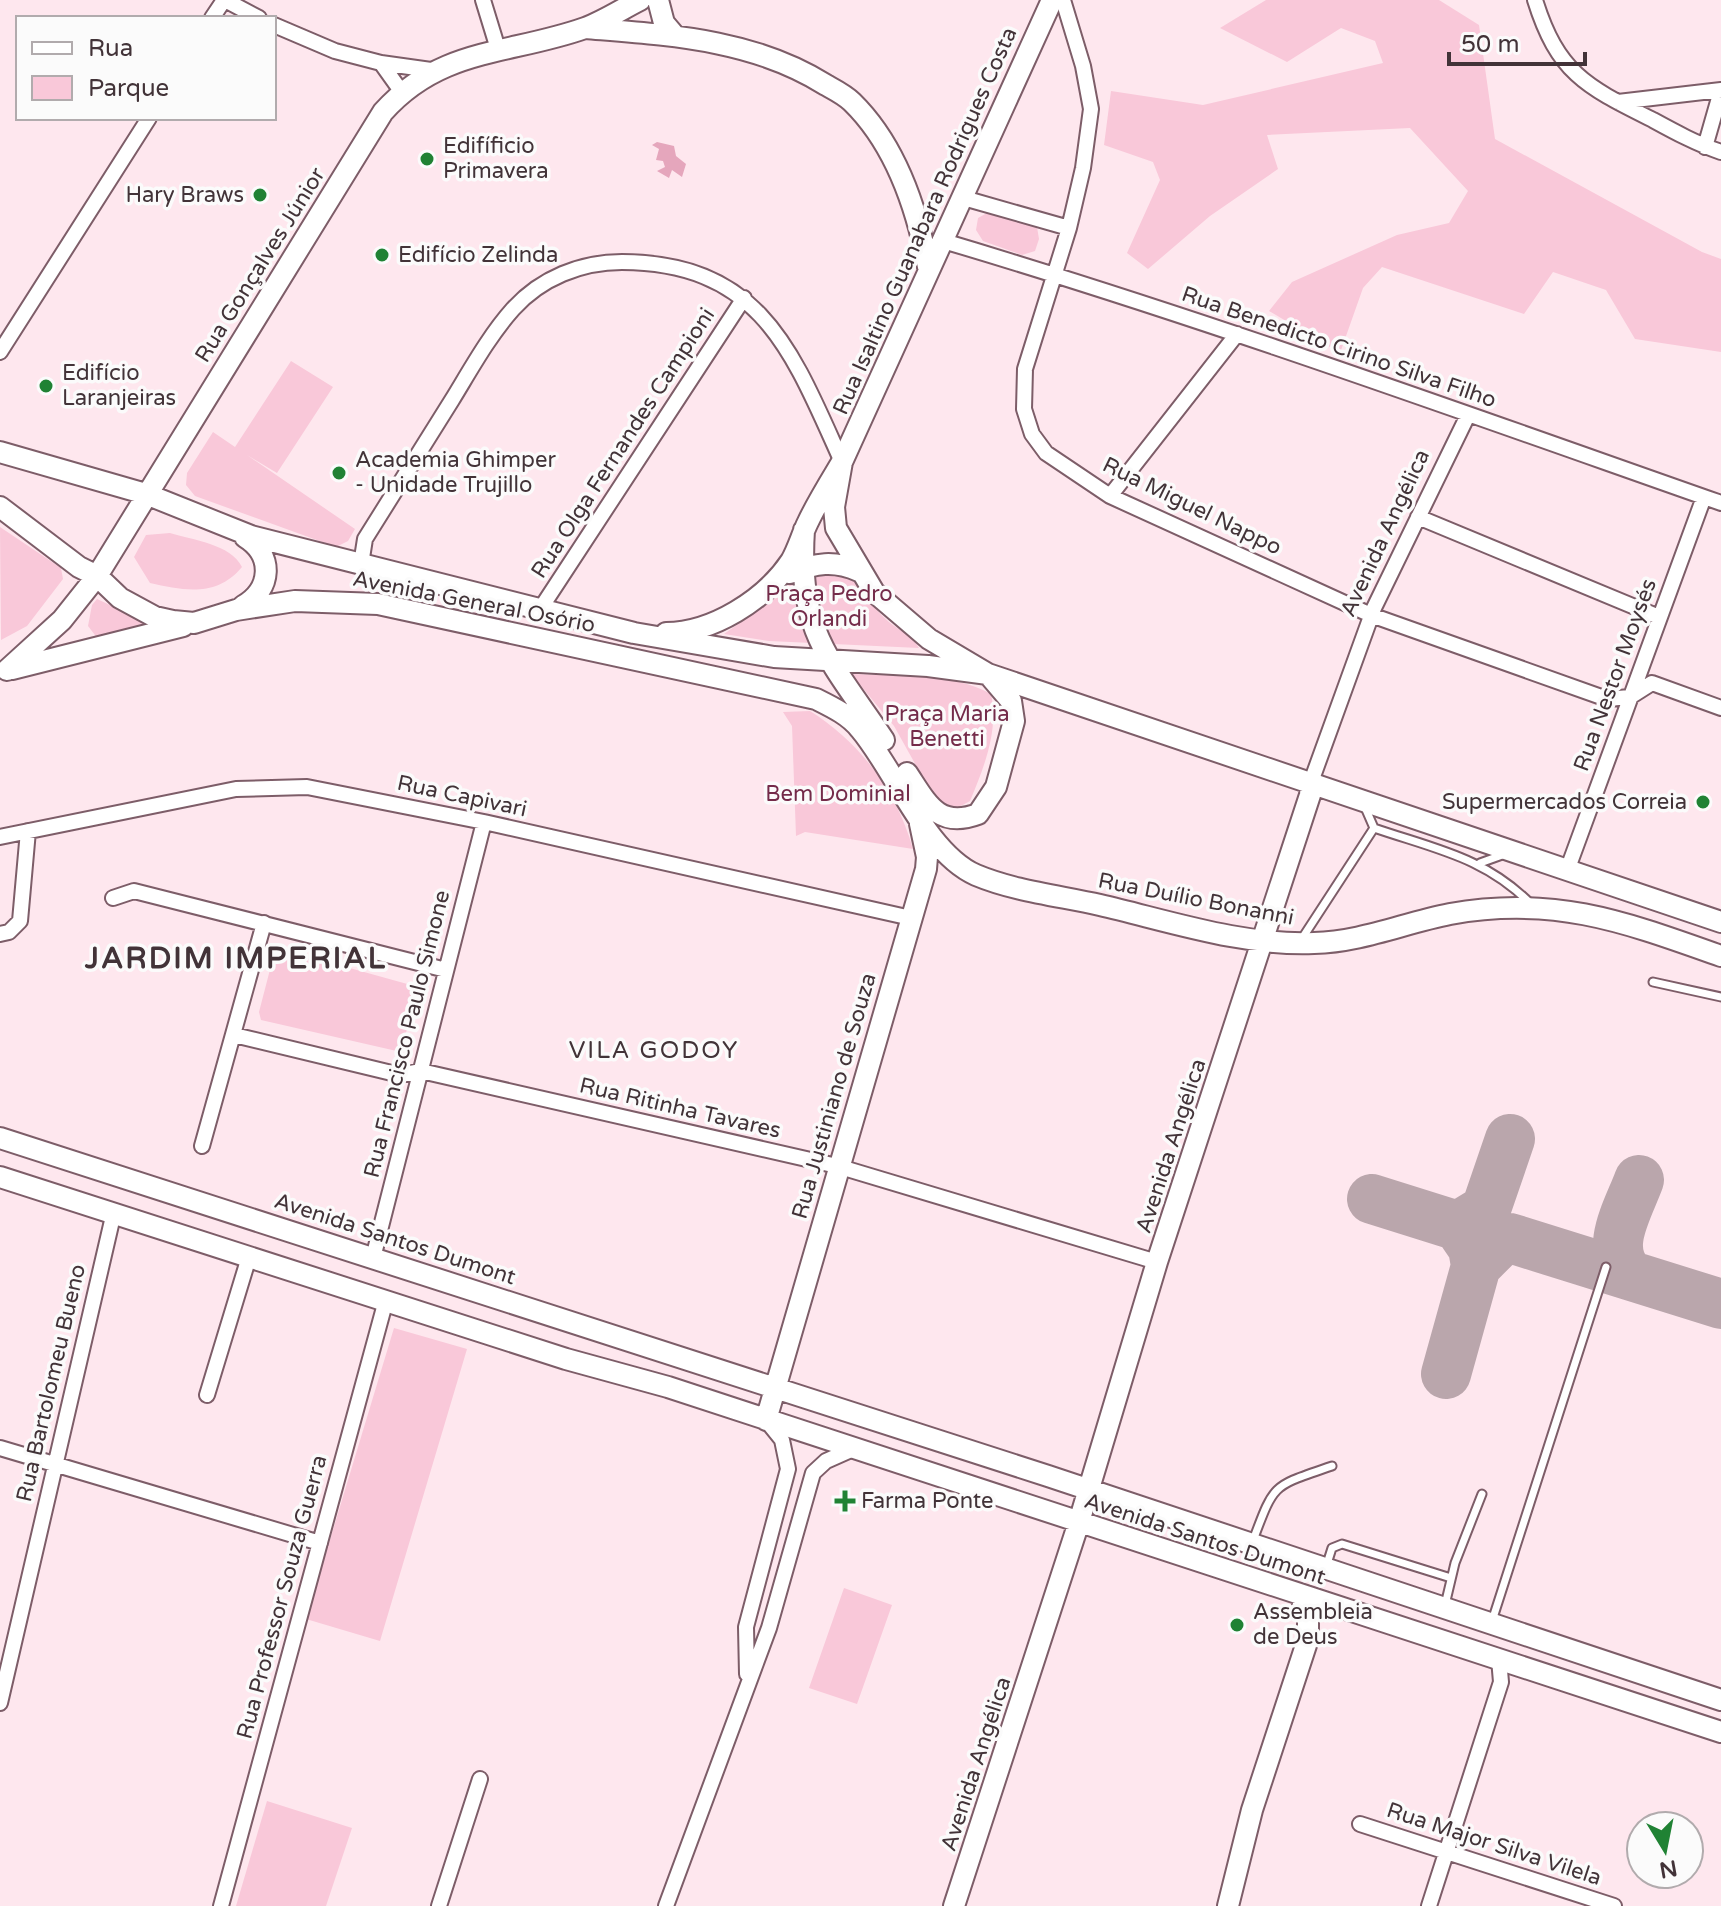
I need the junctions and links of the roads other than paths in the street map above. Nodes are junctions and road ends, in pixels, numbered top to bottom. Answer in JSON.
{"nodes":[{"id":1,"x":224,"y":0,"type":"edge"},
{"id":2,"x":483,"y":0,"type":"edge"},
{"id":3,"x":640,"y":0,"type":"edge"},
{"id":4,"x":658,"y":0,"type":"edge"},
{"id":5,"x":1052,"y":0,"type":"edge"},
{"id":6,"x":1063,"y":0,"type":"edge"},
{"id":7,"x":1535,"y":0,"type":"edge"},
{"id":8,"x":255,"y":16,"type":"edge"},
{"id":9,"x":276,"y":26,"type":"edge"},
{"id":10,"x":585,"y":28,"type":"junction"},
{"id":11,"x":675,"y":36,"type":"junction"},
{"id":12,"x":498,"y":49,"type":"junction"},
{"id":13,"x":381,"y":63,"type":"junction"},
{"id":14,"x":431,"y":70,"type":"junction"},
{"id":15,"x":401,"y":91,"type":"junction"},
{"id":16,"x":1721,"y":91,"type":"edge"},
{"id":17,"x":1616,"y":102,"type":"junction"},
{"id":18,"x":148,"y":120,"type":"edge"},
{"id":19,"x":1705,"y":147,"type":"junction"},
{"id":20,"x":1721,"y":152,"type":"edge"},
{"id":21,"x":960,"y":197,"type":"junction"},
{"id":22,"x":911,"y":200,"type":"junction"},
{"id":23,"x":949,"y":221,"type":"junction"},
{"id":24,"x":1069,"y":228,"type":"junction"},
{"id":25,"x":940,"y":240,"type":"junction"},
{"id":26,"x":928,"y":267,"type":"junction"},
{"id":27,"x":1054,"y":272,"type":"junction"},
{"id":28,"x":744,"y":298,"type":"junction"},
{"id":29,"x":1237,"y":334,"type":"junction"},
{"id":30,"x":0,"y":352,"type":"edge"},
{"id":31,"x":1468,"y":415,"type":"junction"},
{"id":32,"x":0,"y":452,"type":"edge"},
{"id":33,"x":842,"y":462,"type":"junction"},
{"id":34,"x":146,"y":494,"type":"junction"},
{"id":35,"x":1110,"y":496,"type":"junction"},
{"id":36,"x":1704,"y":497,"type":"junction"},
{"id":37,"x":1721,"y":503,"type":"edge"},
{"id":38,"x":0,"y":507,"type":"edge"},
{"id":39,"x":1418,"y":517,"type":"junction"},
{"id":40,"x":804,"y":530,"type":"junction"},
{"id":41,"x":239,"y":533,"type":"junction"},
{"id":42,"x":366,"y":568,"type":"junction"},
{"id":43,"x":802,"y":568,"type":"junction"},
{"id":44,"x":859,"y":571,"type":"junction"},
{"id":45,"x":97,"y":576,"type":"junction"},
{"id":46,"x":767,"y":587,"type":"junction"},
{"id":47,"x":236,"y":610,"type":"junction"},
{"id":48,"x":539,"y":611,"type":"junction"},
{"id":49,"x":1371,"y":615,"type":"junction"},
{"id":50,"x":1659,"y":617,"type":"junction"},
{"id":51,"x":194,"y":623,"type":"junction"},
{"id":52,"x":634,"y":633,"type":"junction"},
{"id":53,"x":829,"y":660,"type":"junction"},
{"id":54,"x":3,"y":671,"type":"edge"},
{"id":55,"x":988,"y":674,"type":"junction"},
{"id":56,"x":1630,"y":697,"type":"junction"},
{"id":57,"x":1721,"y":708,"type":"edge"},
{"id":58,"x":860,"y":729,"type":"junction"},
{"id":59,"x":899,"y":761,"type":"junction"},
{"id":60,"x":1311,"y":782,"type":"junction"},
{"id":61,"x":1361,"y":799,"type":"junction"},
{"id":62,"x":918,"y":814,"type":"junction"},
{"id":63,"x":484,"y":822,"type":"junction"},
{"id":64,"x":1374,"y":828,"type":"junction"},
{"id":65,"x":28,"y":831,"type":"junction"},
{"id":66,"x":0,"y":837,"type":"edge"},
{"id":67,"x":1515,"y":851,"type":"junction"},
{"id":68,"x":1480,"y":863,"type":"junction"},
{"id":69,"x":1568,"y":868,"type":"junction"},
{"id":70,"x":113,"y":898,"type":"dead end"},
{"id":71,"x":1534,"y":907,"type":"junction"},
{"id":72,"x":911,"y":918,"type":"junction"},
{"id":73,"x":1721,"y":922,"type":"edge"},
{"id":74,"x":264,"y":923,"type":"junction"},
{"id":75,"x":0,"y":934,"type":"edge"},
{"id":76,"x":1265,"y":940,"type":"junction"},
{"id":77,"x":1299,"y":943,"type":"junction"},
{"id":78,"x":1721,"y":956,"type":"edge"},
{"id":79,"x":446,"y":970,"type":"junction"},
{"id":80,"x":1653,"y":982,"type":"dead end"},
{"id":81,"x":1721,"y":997,"type":"edge"},
{"id":82,"x":234,"y":1035,"type":"junction"},
{"id":83,"x":421,"y":1071,"type":"junction"},
{"id":84,"x":0,"y":1138,"type":"edge"},
{"id":85,"x":202,"y":1146,"type":"dead end"},
{"id":86,"x":837,"y":1166,"type":"junction"},
{"id":87,"x":0,"y":1177,"type":"edge"},
{"id":88,"x":114,"y":1212,"type":"junction"},
{"id":89,"x":249,"y":1257,"type":"junction"},
{"id":90,"x":373,"y":1258,"type":"junction"},
{"id":91,"x":1157,"y":1262,"type":"junction"},
{"id":92,"x":1606,"y":1267,"type":"dead end"},
{"id":93,"x":386,"y":1300,"type":"junction"},
{"id":94,"x":774,"y":1390,"type":"junction"},
{"id":95,"x":207,"y":1395,"type":"dead end"},
{"id":96,"x":766,"y":1420,"type":"junction"},
{"id":97,"x":0,"y":1448,"type":"edge"},
{"id":98,"x":853,"y":1449,"type":"junction"},
{"id":99,"x":55,"y":1464,"type":"junction"},
{"id":100,"x":1332,"y":1466,"type":"dead end"},
{"id":101,"x":1088,"y":1491,"type":"junction"},
{"id":102,"x":1482,"y":1494,"type":"dead end"},
{"id":103,"x":1079,"y":1522,"type":"junction"},
{"id":104,"x":320,"y":1543,"type":"junction"},
{"id":105,"x":1252,"y":1545,"type":"junction"},
{"id":106,"x":1325,"y":1570,"type":"junction"},
{"id":107,"x":1451,"y":1578,"type":"junction"},
{"id":108,"x":1301,"y":1596,"type":"junction"},
{"id":109,"x":1445,"y":1608,"type":"junction"},
{"id":110,"x":1495,"y":1625,"type":"junction"},
{"id":111,"x":746,"y":1627,"type":"junction"},
{"id":112,"x":767,"y":1633,"type":"junction"},
{"id":113,"x":1499,"y":1659,"type":"junction"},
{"id":114,"x":747,"y":1682,"type":"junction"},
{"id":115,"x":1721,"y":1699,"type":"edge"},
{"id":116,"x":0,"y":1703,"type":"edge"},
{"id":117,"x":1721,"y":1732,"type":"edge"},
{"id":118,"x":480,"y":1779,"type":"dead end"},
{"id":119,"x":1360,"y":1824,"type":"dead end"},
{"id":120,"x":1446,"y":1852,"type":"junction"},
{"id":121,"x":221,"y":1906,"type":"edge"},
{"id":122,"x":439,"y":1906,"type":"edge"},
{"id":123,"x":666,"y":1906,"type":"edge"},
{"id":124,"x":954,"y":1906,"type":"edge"},
{"id":125,"x":1228,"y":1906,"type":"edge"},
{"id":126,"x":1429,"y":1906,"type":"edge"},
{"id":127,"x":1614,"y":1906,"type":"edge"}],
"edges":[{"from":1,"to":8,"type":"street"},
{"from":2,"to":12,"type":"street"},
{"from":3,"to":10,"type":"main road","name":"Rua Gonçalves Júnior"},
{"from":4,"to":11,"type":"main road"},
{"from":5,"to":21,"type":"main road","name":"Rua Isaltino Guanabara Rodrigues Costa"},
{"from":6,"to":24,"type":"street","name":"Rua Miguel Nappo"},
{"from":7,"to":17,"type":"street"},
{"from":9,"to":13,"type":"street"},
{"from":10,"to":11,"type":"main road"},
{"from":10,"to":12,"type":"main road","name":"Rua Gonçalves Júnior"},
{"from":11,"to":22,"type":"main road"},
{"from":12,"to":14,"type":"main road","name":"Rua Gonçalves Júnior"},
{"from":13,"to":14,"type":"street"},
{"from":13,"to":15,"type":"street"},
{"from":14,"to":15,"type":"main road","name":"Rua Gonçalves Júnior"},
{"from":15,"to":34,"type":"main road","name":"Rua Gonçalves Júnior"},
{"from":16,"to":17,"type":"street"},
{"from":16,"to":19,"type":"street"},
{"from":17,"to":19,"type":"street"},
{"from":18,"to":30,"type":"street"},
{"from":19,"to":20,"type":"street"},
{"from":21,"to":23,"type":"main road","name":"Rua Isaltino Guanabara Rodrigues Costa"},
{"from":21,"to":24,"type":"street"},
{"from":22,"to":23,"type":"main road"},
{"from":22,"to":26,"type":"main road"},
{"from":23,"to":25,"type":"main road","name":"Rua Isaltino Guanabara Rodrigues Costa"},
{"from":24,"to":27,"type":"street","name":"Rua Miguel Nappo"},
{"from":25,"to":26,"type":"main road","name":"Rua Isaltino Guanabara Rodrigues Costa"},
{"from":25,"to":27,"type":"street","name":"Rua Benedicto Cirino Silva Filho"},
{"from":26,"to":33,"type":"main road","name":"Rua Isaltino Guanabara Rodrigues Costa"},
{"from":27,"to":29,"type":"street","name":"Rua Benedicto Cirino Silva Filho"},
{"from":27,"to":35,"type":"street","name":"Rua Miguel Nappo"},
{"from":28,"to":33,"type":"street"},
{"from":28,"to":42,"type":"street"},
{"from":28,"to":48,"type":"street","name":"Rua Olga Fernandes Campioni"},
{"from":29,"to":31,"type":"street","name":"Rua Benedicto Cirino Silva Filho"},
{"from":29,"to":35,"type":"street"},
{"from":31,"to":36,"type":"street","name":"Rua Benedicto Cirino Silva Filho"},
{"from":31,"to":39,"type":"street","name":"Avenida Angélica"},
{"from":32,"to":34,"type":"main road","name":"Avenida General Osório"},
{"from":33,"to":40,"type":"main road","name":"Rua Isaltino Guanabara Rodrigues Costa"},
{"from":33,"to":44,"type":"main road","name":"Rua Isaltino Guanabara Rodrigues Costa"},
{"from":34,"to":41,"type":"main road","name":"Avenida General Osório"},
{"from":34,"to":45,"type":"main road","name":"Rua Gonçalves Júnior"},
{"from":35,"to":49,"type":"street","name":"Rua Miguel Nappo"},
{"from":36,"to":37,"type":"street","name":"Rua Benedicto Cirino Silva Filho"},
{"from":36,"to":50,"type":"street","name":"Rua Nestor Moysés"},
{"from":38,"to":45,"type":"main road","name":"Avenida General Osório"},
{"from":39,"to":49,"type":"street","name":"Avenida Angélica"},
{"from":39,"to":50,"type":"street"},
{"from":40,"to":43,"type":"main road","name":"Rua Isaltino Guanabara Rodrigues Costa"},
{"from":40,"to":46,"type":"main road","name":"Rua Isaltino Guanabara Rodrigues Costa"},
{"from":41,"to":42,"type":"main road","name":"Avenida General Osório"},
{"from":41,"to":47,"type":"main road"},
{"from":42,"to":48,"type":"main road","name":"Avenida General Osório"},
{"from":43,"to":44,"type":"main road"},
{"from":43,"to":46,"type":"main road"},
{"from":43,"to":53,"type":"main road","name":"Rua Isaltino Guanabara Rodrigues Costa"},
{"from":44,"to":55,"type":"main road","name":"Rua Isaltino Guanabara Rodrigues Costa"},
{"from":45,"to":51,"type":"main road","name":"Avenida General Osório"},
{"from":45,"to":54,"type":"main road","name":"Rua Gonçalves Júnior"},
{"from":46,"to":52,"type":"main road","name":"Rua Isaltino Guanabara Rodrigues Costa"},
{"from":47,"to":51,"type":"main road","name":"Avenida General Osório"},
{"from":47,"to":58,"type":"main road","name":"Avenida General Osório"},
{"from":48,"to":52,"type":"main road","name":"Avenida General Osório"},
{"from":49,"to":56,"type":"street","name":"Rua Miguel Nappo"},
{"from":49,"to":60,"type":"street","name":"Avenida Angélica"},
{"from":50,"to":56,"type":"street","name":"Rua Nestor Moysés"},
{"from":51,"to":54,"type":"main road"},
{"from":52,"to":53,"type":"main road","name":"Avenida General Osório"},
{"from":53,"to":55,"type":"main road","name":"Avenida General Osório"},
{"from":53,"to":59,"type":"main road","name":"Rua Isaltino Guanabara Rodrigues Costa"},
{"from":55,"to":59,"type":"main road"},
{"from":55,"to":60,"type":"main road"},
{"from":56,"to":57,"type":"street"},
{"from":56,"to":69,"type":"street","name":"Rua Nestor Moysés"},
{"from":58,"to":59,"type":"main road"},
{"from":58,"to":62,"type":"main road","name":"Avenida General Osório"},
{"from":59,"to":62,"type":"main road"},
{"from":60,"to":61,"type":"main road"},
{"from":60,"to":76,"type":"main road","name":"Avenida Angélica"},
{"from":61,"to":64,"type":"lane"},
{"from":61,"to":67,"type":"main road"},
{"from":62,"to":72,"type":"main road","name":"Rua Justiniano de Souza"},
{"from":62,"to":76,"type":"main road","name":"Rua Duílio Bonanni"},
{"from":63,"to":65,"type":"street","name":"Rua Capivari"},
{"from":63,"to":72,"type":"street","name":"Rua Capivari"},
{"from":63,"to":79,"type":"street","name":"Rua Francisco Paulo Simone"},
{"from":64,"to":68,"type":"lane"},
{"from":64,"to":77,"type":"lane"},
{"from":65,"to":66,"type":"street","name":"Rua Capivari"},
{"from":65,"to":75,"type":"street"},
{"from":67,"to":68,"type":"lane"},
{"from":67,"to":69,"type":"main road"},
{"from":68,"to":71,"type":"lane"},
{"from":69,"to":73,"type":"main road"},
{"from":70,"to":74,"type":"street"},
{"from":71,"to":77,"type":"main road","name":"Rua Duílio Bonanni"},
{"from":71,"to":78,"type":"main road","name":"Rua Duílio Bonanni"},
{"from":72,"to":86,"type":"main road","name":"Rua Justiniano de Souza"},
{"from":74,"to":79,"type":"street"},
{"from":74,"to":82,"type":"street"},
{"from":76,"to":77,"type":"main road","name":"Rua Duílio Bonanni"},
{"from":76,"to":91,"type":"main road","name":"Avenida Angélica"},
{"from":79,"to":83,"type":"street","name":"Rua Francisco Paulo Simone"},
{"from":80,"to":81,"type":"lane"},
{"from":82,"to":83,"type":"street","name":"Rua Ritinha Tavares"},
{"from":82,"to":85,"type":"street"},
{"from":83,"to":86,"type":"street","name":"Rua Ritinha Tavares"},
{"from":83,"to":90,"type":"street","name":"Rua Francisco Paulo Simone"},
{"from":84,"to":90,"type":"main road","name":"Avenida Santos Dumont"},
{"from":86,"to":91,"type":"street","name":"Rua Ritinha Tavares"},
{"from":86,"to":94,"type":"main road","name":"Rua Justiniano de Souza"},
{"from":87,"to":88,"type":"main road","name":"Avenida Santos Dumont"},
{"from":88,"to":89,"type":"main road","name":"Avenida Santos Dumont"},
{"from":88,"to":99,"type":"street","name":"Rua Bartolomeu Bueno"},
{"from":89,"to":93,"type":"main road","name":"Avenida Santos Dumont"},
{"from":89,"to":95,"type":"street"},
{"from":90,"to":94,"type":"main road","name":"Avenida Santos Dumont"},
{"from":91,"to":101,"type":"main road","name":"Avenida Angélica"},
{"from":92,"to":110,"type":"lane"},
{"from":93,"to":96,"type":"main road","name":"Avenida Santos Dumont"},
{"from":93,"to":104,"type":"street","name":"Rua Professor Souza Guerra"},
{"from":94,"to":96,"type":"main road"},
{"from":94,"to":101,"type":"main road","name":"Avenida Santos Dumont"},
{"from":96,"to":98,"type":"main road","name":"Avenida Santos Dumont"},
{"from":96,"to":111,"type":"street"},
{"from":97,"to":99,"type":"street"},
{"from":98,"to":103,"type":"main road","name":"Avenida Santos Dumont"},
{"from":98,"to":112,"type":"street"},
{"from":99,"to":104,"type":"street"},
{"from":99,"to":116,"type":"street","name":"Rua Bartolomeu Bueno"},
{"from":100,"to":105,"type":"lane"},
{"from":101,"to":103,"type":"main road","name":"Avenida Angélica"},
{"from":101,"to":105,"type":"main road","name":"Avenida Santos Dumont"},
{"from":102,"to":107,"type":"lane"},
{"from":103,"to":108,"type":"main road","name":"Avenida Santos Dumont"},
{"from":103,"to":124,"type":"main road","name":"Avenida Angélica"},
{"from":104,"to":121,"type":"street","name":"Rua Professor Souza Guerra"},
{"from":105,"to":106,"type":"main road","name":"Avenida Santos Dumont"},
{"from":106,"to":107,"type":"lane"},
{"from":106,"to":109,"type":"main road","name":"Avenida Santos Dumont"},
{"from":107,"to":109,"type":"lane"},
{"from":108,"to":113,"type":"main road","name":"Avenida Santos Dumont"},
{"from":108,"to":125,"type":"main road"},
{"from":109,"to":110,"type":"main road","name":"Avenida Santos Dumont"},
{"from":110,"to":113,"type":"main road"},
{"from":110,"to":115,"type":"main road","name":"Avenida Santos Dumont"},
{"from":111,"to":112,"type":"street"},
{"from":111,"to":114,"type":"street"},
{"from":112,"to":114,"type":"street"},
{"from":113,"to":117,"type":"main road","name":"Avenida Santos Dumont"},
{"from":113,"to":120,"type":"street"},
{"from":114,"to":123,"type":"street"},
{"from":118,"to":122,"type":"street"},
{"from":119,"to":120,"type":"street","name":"Rua Major Silva Vilela"},
{"from":120,"to":126,"type":"street"},
{"from":120,"to":127,"type":"street","name":"Rua Major Silva Vilela"}]}
